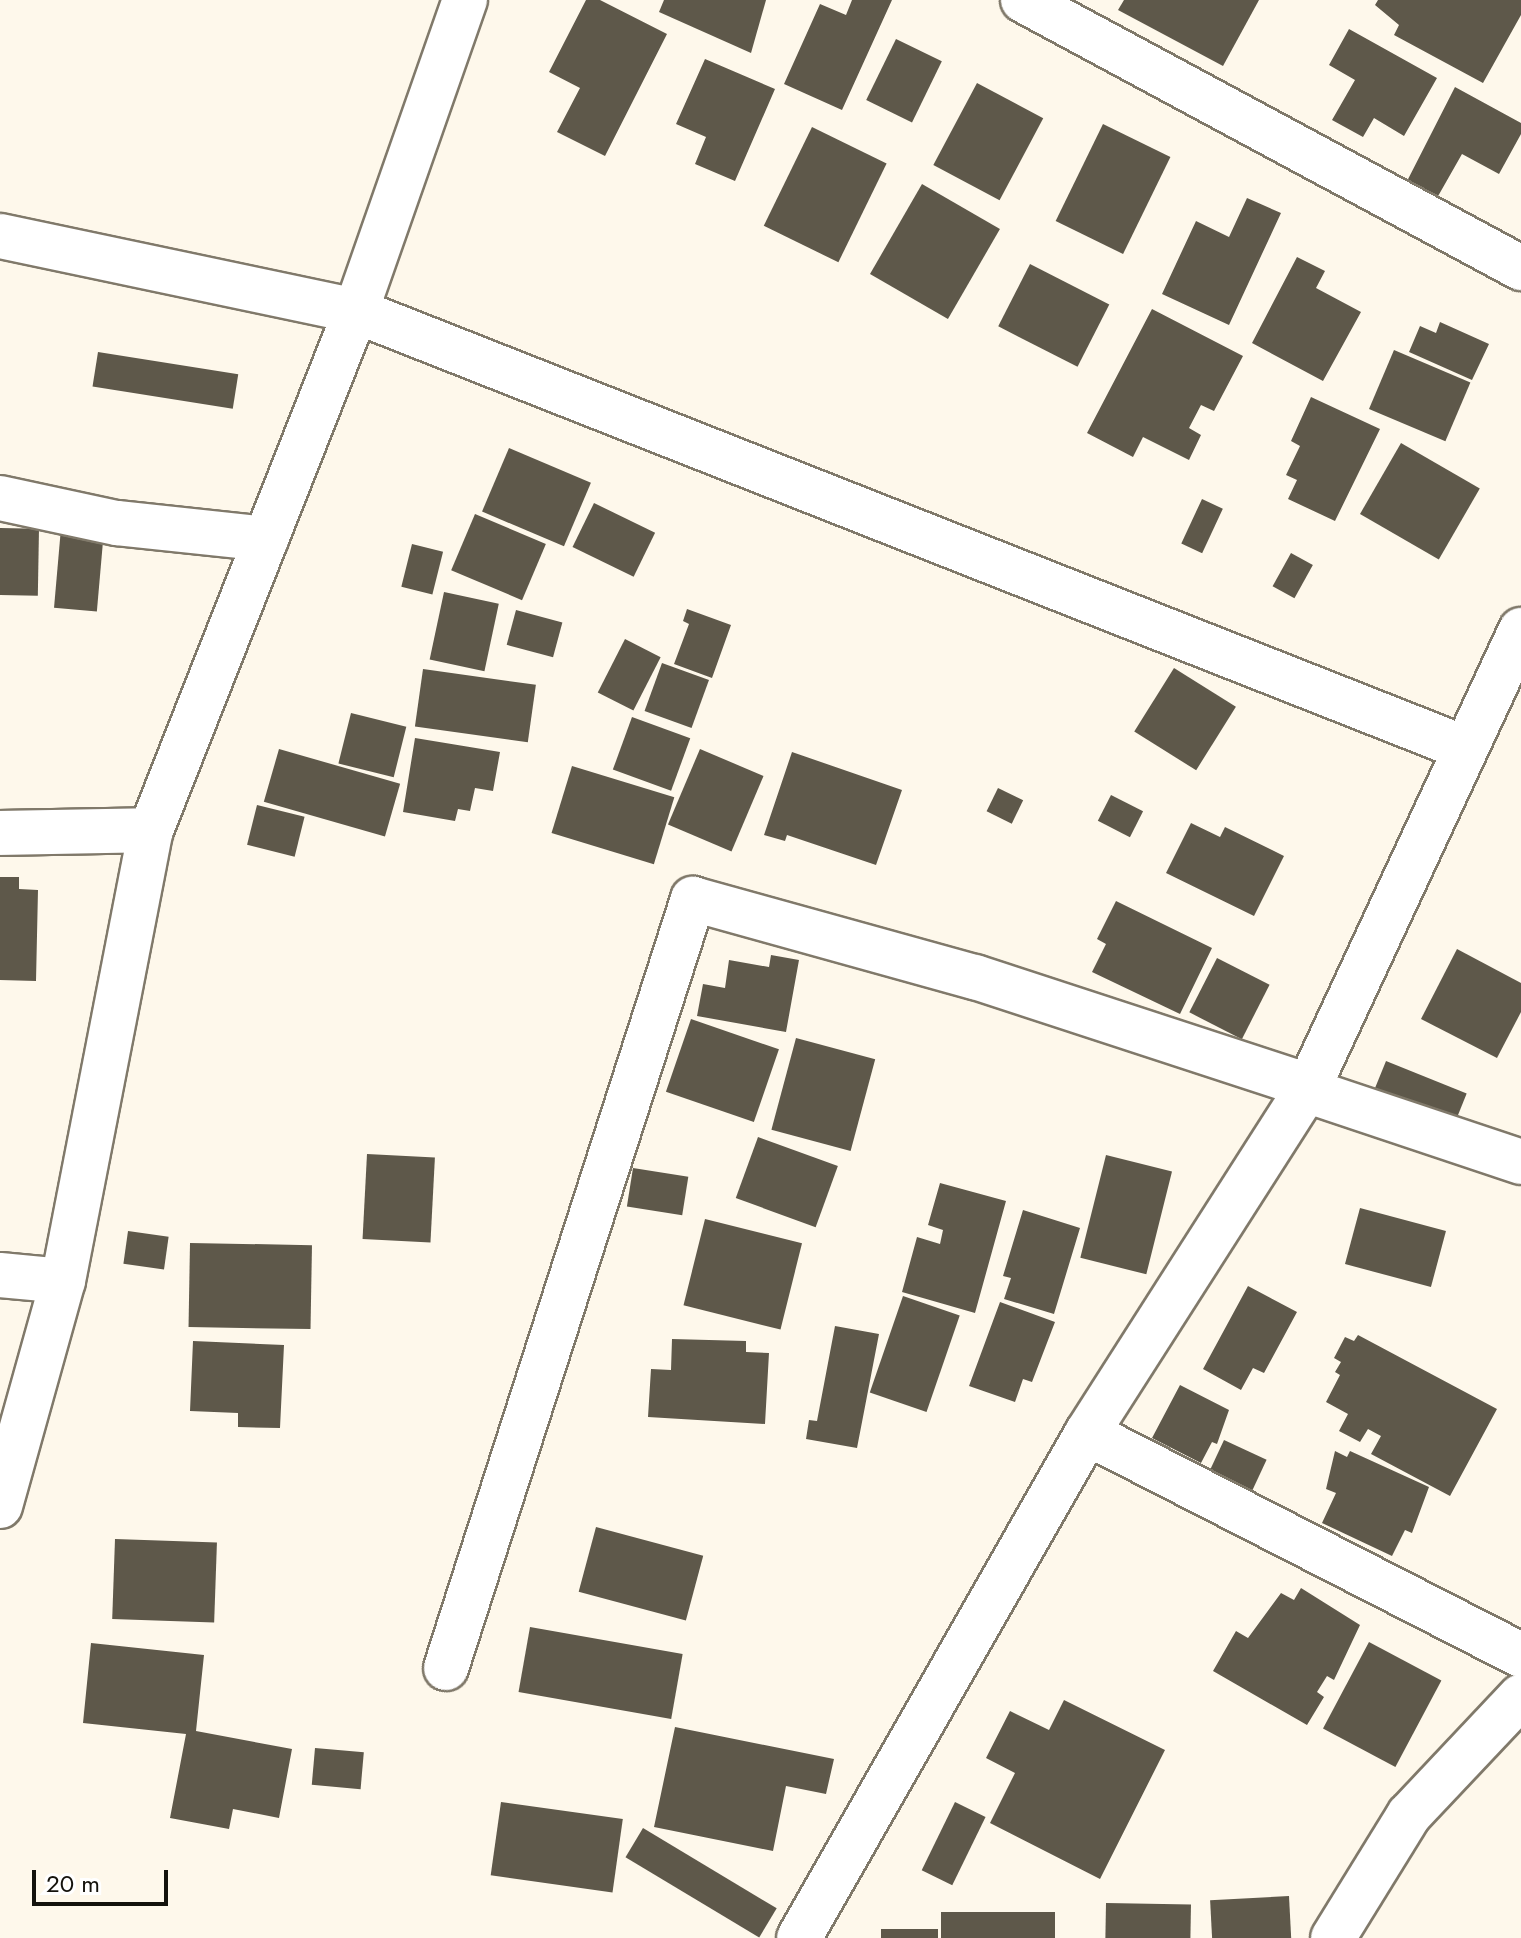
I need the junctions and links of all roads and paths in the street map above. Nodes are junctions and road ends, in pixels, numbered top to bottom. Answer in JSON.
{"nodes":[{"id":1,"x":465,"y":0,"type":"edge"},
{"id":2,"x":1023,"y":0,"type":"edge"},
{"id":3,"x":0,"y":236,"type":"edge"},
{"id":4,"x":1521,"y":268,"type":"edge"},
{"id":5,"x":356,"y":311,"type":"junction"},
{"id":6,"x":0,"y":498,"type":"edge"},
{"id":7,"x":266,"y":539,"type":"junction"},
{"id":8,"x":1521,"y":630,"type":"edge"},
{"id":9,"x":1464,"y":748,"type":"junction"},
{"id":10,"x":151,"y":830,"type":"junction"},
{"id":11,"x":0,"y":833,"type":"edge"},
{"id":12,"x":1308,"y":1088,"type":"junction"},
{"id":13,"x":1521,"y":1162,"type":"edge"},
{"id":14,"x":0,"y":1275,"type":"edge"},
{"id":15,"x":63,"y":1281,"type":"junction"},
{"id":16,"x":1087,"y":1433,"type":"junction"},
{"id":17,"x":0,"y":1506,"type":"edge"},
{"id":18,"x":1521,"y":1655,"type":"edge"},
{"id":19,"x":446,"y":1668,"type":"dead end"},
{"id":20,"x":1521,"y":1696,"type":"edge"},
{"id":21,"x":799,"y":1938,"type":"edge"},
{"id":22,"x":1333,"y":1938,"type":"edge"}],
"edges":[{"from":1,"to":5,"type":"street"},
{"from":2,"to":4,"type":"street"},
{"from":3,"to":5,"type":"street"},
{"from":5,"to":7,"type":"street"},
{"from":5,"to":9,"type":"street"},
{"from":6,"to":7,"type":"street"},
{"from":7,"to":10,"type":"street"},
{"from":8,"to":9,"type":"street"},
{"from":9,"to":12,"type":"street"},
{"from":10,"to":11,"type":"street"},
{"from":10,"to":15,"type":"street"},
{"from":12,"to":13,"type":"street"},
{"from":12,"to":16,"type":"street"},
{"from":12,"to":19,"type":"street"},
{"from":14,"to":15,"type":"street"},
{"from":15,"to":17,"type":"street"},
{"from":16,"to":18,"type":"street"},
{"from":16,"to":21,"type":"street"},
{"from":20,"to":22,"type":"street"}]}
